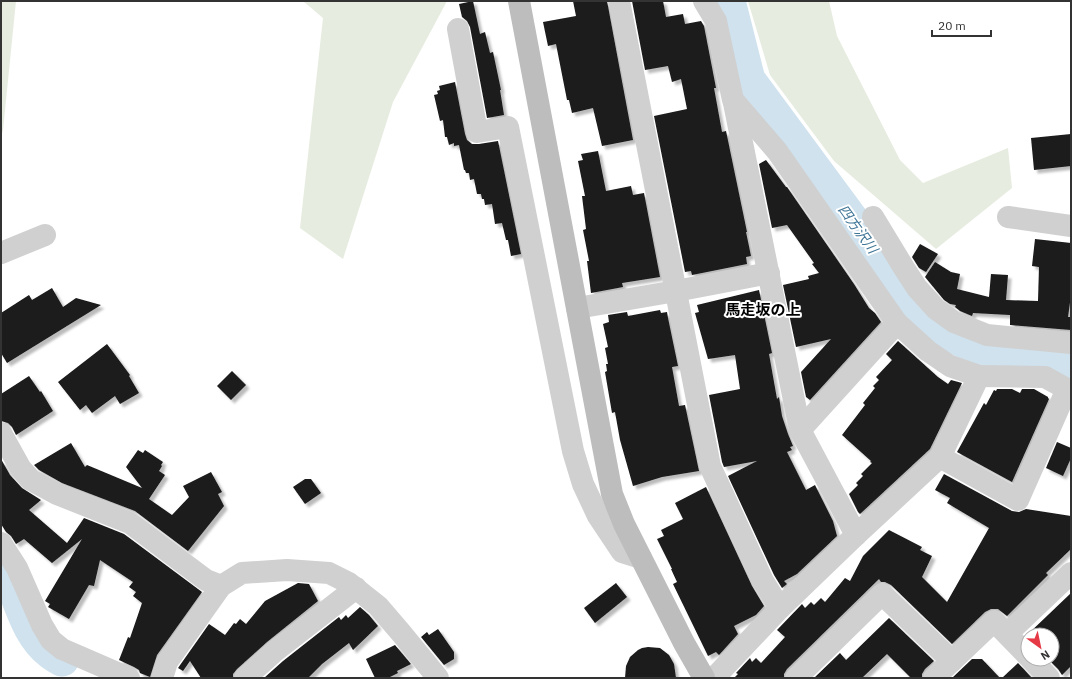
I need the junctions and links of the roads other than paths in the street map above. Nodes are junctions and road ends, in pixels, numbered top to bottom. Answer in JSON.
{"nodes":[{"id":1,"x":519,"y":1,"type":"edge"},
{"id":2,"x":619,"y":1,"type":"edge"},
{"id":3,"x":704,"y":1,"type":"edge"},
{"id":4,"x":458,"y":29,"type":"dead end"},
{"id":5,"x":733,"y":100,"type":"junction"},
{"id":6,"x":873,"y":217,"type":"dead end"},
{"id":7,"x":1008,"y":217,"type":"dead end"},
{"id":8,"x":1071,"y":226,"type":"edge"},
{"id":9,"x":45,"y":235,"type":"dead end"},
{"id":10,"x":1,"y":253,"type":"edge"},
{"id":11,"x":769,"y":273,"type":"junction"},
{"id":12,"x":676,"y":291,"type":"junction"},
{"id":13,"x":577,"y":308,"type":"junction"},
{"id":14,"x":897,"y":323,"type":"junction"},
{"id":15,"x":1071,"y":343,"type":"edge"},
{"id":16,"x":979,"y":376,"type":"junction"},
{"id":17,"x":800,"y":430,"type":"junction"},
{"id":18,"x":1,"y":433,"type":"edge"},
{"id":19,"x":940,"y":457,"type":"junction"},
{"id":20,"x":856,"y":535,"type":"junction"},
{"id":21,"x":1,"y":543,"type":"edge"},
{"id":22,"x":641,"y":558,"type":"junction"},
{"id":23,"x":1071,"y":573,"type":"edge"},
{"id":24,"x":221,"y":586,"type":"junction"},
{"id":25,"x":356,"y":588,"type":"junction"},
{"id":26,"x":780,"y":608,"type":"junction"},
{"id":27,"x":1007,"y":634,"type":"junction"},
{"id":28,"x":1020,"y":648,"type":"edge"},
{"id":29,"x":952,"y":661,"type":"junction"},
{"id":30,"x":1039,"y":667,"type":"edge"},
{"id":31,"x":129,"y":678,"type":"edge"},
{"id":32,"x":162,"y":678,"type":"edge"},
{"id":33,"x":245,"y":678,"type":"edge"},
{"id":34,"x":438,"y":678,"type":"edge"},
{"id":35,"x":704,"y":678,"type":"edge"},
{"id":36,"x":714,"y":678,"type":"edge"},
{"id":37,"x":796,"y":678,"type":"edge"},
{"id":38,"x":934,"y":678,"type":"edge"},
{"id":39,"x":1049,"y":678,"type":"edge"}],
"edges":[{"from":1,"to":13,"type":"street"},
{"from":2,"to":12,"type":"street"},
{"from":3,"to":5,"type":"street"},
{"from":4,"to":22,"type":"street"},
{"from":5,"to":11,"type":"street"},
{"from":5,"to":14,"type":"street"},
{"from":6,"to":15,"type":"street"},
{"from":7,"to":8,"type":"street"},
{"from":9,"to":10,"type":"street"},
{"from":11,"to":12,"type":"street"},
{"from":11,"to":17,"type":"street"},
{"from":12,"to":13,"type":"street"},
{"from":12,"to":26,"type":"street"},
{"from":13,"to":22,"type":"street"},
{"from":14,"to":16,"type":"street"},
{"from":14,"to":17,"type":"street"},
{"from":16,"to":19,"type":"street"},
{"from":16,"to":19,"type":"street"},
{"from":17,"to":20,"type":"street"},
{"from":18,"to":24,"type":"street"},
{"from":19,"to":20,"type":"street"},
{"from":20,"to":26,"type":"street"},
{"from":21,"to":31,"type":"street"},
{"from":22,"to":35,"type":"street"},
{"from":23,"to":27,"type":"street"},
{"from":24,"to":25,"type":"street"},
{"from":24,"to":32,"type":"street"},
{"from":25,"to":33,"type":"street"},
{"from":25,"to":34,"type":"street"},
{"from":26,"to":36,"type":"street"},
{"from":27,"to":28,"type":"street"},
{"from":27,"to":29,"type":"street"},
{"from":29,"to":37,"type":"street"},
{"from":29,"to":38,"type":"street"},
{"from":30,"to":39,"type":"street"}]}
